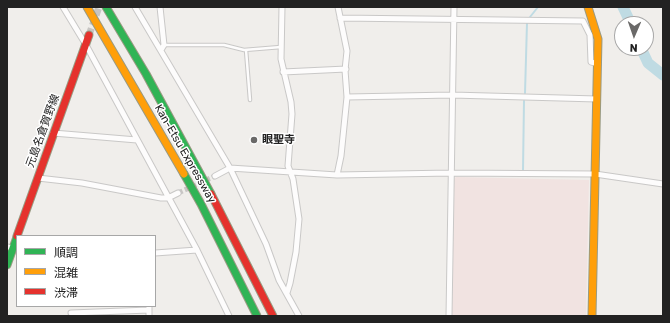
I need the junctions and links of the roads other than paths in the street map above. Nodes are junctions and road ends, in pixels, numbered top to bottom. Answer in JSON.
{"nodes":[{"id":1,"x":63,"y":7,"type":"edge"},
{"id":2,"x":87,"y":7,"type":"edge"},
{"id":3,"x":106,"y":7,"type":"edge"},
{"id":4,"x":135,"y":7,"type":"edge"},
{"id":5,"x":160,"y":7,"type":"edge"},
{"id":6,"x":282,"y":7,"type":"edge"},
{"id":7,"x":338,"y":7,"type":"edge"},
{"id":8,"x":454,"y":7,"type":"edge"},
{"id":9,"x":588,"y":7,"type":"edge"},
{"id":10,"x":340,"y":18,"type":"junction"},
{"id":11,"x":454,"y":18,"type":"junction"},
{"id":12,"x":89,"y":34,"type":"tunnel mouth"},
{"id":13,"x":86,"y":45,"type":"junction"},
{"id":14,"x":164,"y":45,"type":"junction"},
{"id":15,"x":281,"y":47,"type":"junction"},
{"id":16,"x":160,"y":50,"type":"junction"},
{"id":17,"x":246,"y":50,"type":"junction"},
{"id":18,"x":598,"y":64,"type":"junction"},
{"id":19,"x":346,"y":69,"type":"junction"},
{"id":20,"x":283,"y":72,"type":"junction"},
{"id":21,"x":452,"y":95,"type":"junction"},
{"id":22,"x":347,"y":97,"type":"junction"},
{"id":23,"x":598,"y":99,"type":"junction"},
{"id":24,"x":250,"y":100,"type":"dead end"},
{"id":25,"x":53,"y":133,"type":"junction"},
{"id":26,"x":137,"y":140,"type":"junction"},
{"id":27,"x":230,"y":168,"type":"junction"},
{"id":28,"x":291,"y":173,"type":"junction"},
{"id":29,"x":451,"y":173,"type":"junction"},
{"id":30,"x":595,"y":174,"type":"junction"},
{"id":31,"x":337,"y":175,"type":"junction"},
{"id":32,"x":215,"y":176,"type":"tunnel mouth"},
{"id":33,"x":38,"y":178,"type":"junction"},
{"id":34,"x":663,"y":184,"type":"edge"},
{"id":35,"x":178,"y":193,"type":"tunnel mouth"},
{"id":36,"x":168,"y":198,"type":"junction"},
{"id":37,"x":17,"y":235,"type":"edge"},
{"id":38,"x":12,"y":247,"type":"edge"},
{"id":39,"x":197,"y":250,"type":"junction"},
{"id":40,"x":156,"y":252,"type":"edge"},
{"id":41,"x":7,"y":265,"type":"edge"},
{"id":42,"x":287,"y":293,"type":"junction"},
{"id":43,"x":149,"y":311,"type":"edge"},
{"id":44,"x":71,"y":314,"type":"edge"},
{"id":45,"x":229,"y":316,"type":"edge"},
{"id":46,"x":257,"y":316,"type":"edge"},
{"id":47,"x":273,"y":316,"type":"edge"},
{"id":48,"x":299,"y":316,"type":"edge"},
{"id":49,"x":449,"y":316,"type":"edge"},
{"id":50,"x":592,"y":316,"type":"edge"}],
"edges":[{"from":1,"to":13,"type":"street"},
{"from":2,"to":46,"type":"main road","name":"Kan-Etsu Expressway"},
{"from":3,"to":47,"type":"main road","name":"Kan-Etsu Expressway"},
{"from":4,"to":16,"type":"street"},
{"from":5,"to":14,"type":"street"},
{"from":6,"to":15,"type":"street"},
{"from":7,"to":10,"type":"street"},
{"from":8,"to":11,"type":"street"},
{"from":9,"to":18,"type":"main road"},
{"from":10,"to":11,"type":"street"},
{"from":10,"to":19,"type":"street"},
{"from":11,"to":18,"type":"street"},
{"from":11,"to":21,"type":"street"},
{"from":12,"to":13,"type":"main road","name":"元島名倉賀野線"},
{"from":13,"to":25,"type":"main road","name":"元島名倉賀野線"},
{"from":13,"to":26,"type":"street"},
{"from":14,"to":16,"type":"street"},
{"from":14,"to":17,"type":"lane"},
{"from":15,"to":17,"type":"lane"},
{"from":15,"to":20,"type":"street"},
{"from":16,"to":27,"type":"street"},
{"from":17,"to":24,"type":"lane"},
{"from":18,"to":23,"type":"main road"},
{"from":19,"to":20,"type":"street"},
{"from":19,"to":22,"type":"street"},
{"from":20,"to":28,"type":"street"},
{"from":21,"to":22,"type":"street"},
{"from":21,"to":23,"type":"street"},
{"from":21,"to":29,"type":"street"},
{"from":22,"to":31,"type":"street"},
{"from":23,"to":30,"type":"main road"},
{"from":25,"to":26,"type":"street"},
{"from":25,"to":33,"type":"main road","name":"元島名倉賀野線"},
{"from":26,"to":36,"type":"street"},
{"from":27,"to":28,"type":"street"},
{"from":27,"to":32,"type":"street"},
{"from":27,"to":42,"type":"street"},
{"from":28,"to":31,"type":"street"},
{"from":28,"to":42,"type":"street"},
{"from":29,"to":30,"type":"street"},
{"from":29,"to":31,"type":"street"},
{"from":29,"to":49,"type":"street"},
{"from":30,"to":34,"type":"street"},
{"from":30,"to":50,"type":"main road"},
{"from":33,"to":36,"type":"street"},
{"from":33,"to":37,"type":"main road","name":"元島名倉賀野線"},
{"from":35,"to":36,"type":"street"},
{"from":36,"to":39,"type":"street"},
{"from":38,"to":41,"type":"main road","name":"元島名倉賀野線"},
{"from":39,"to":40,"type":"street"},
{"from":39,"to":45,"type":"street"},
{"from":42,"to":48,"type":"street"},
{"from":43,"to":44,"type":"street"}]}
